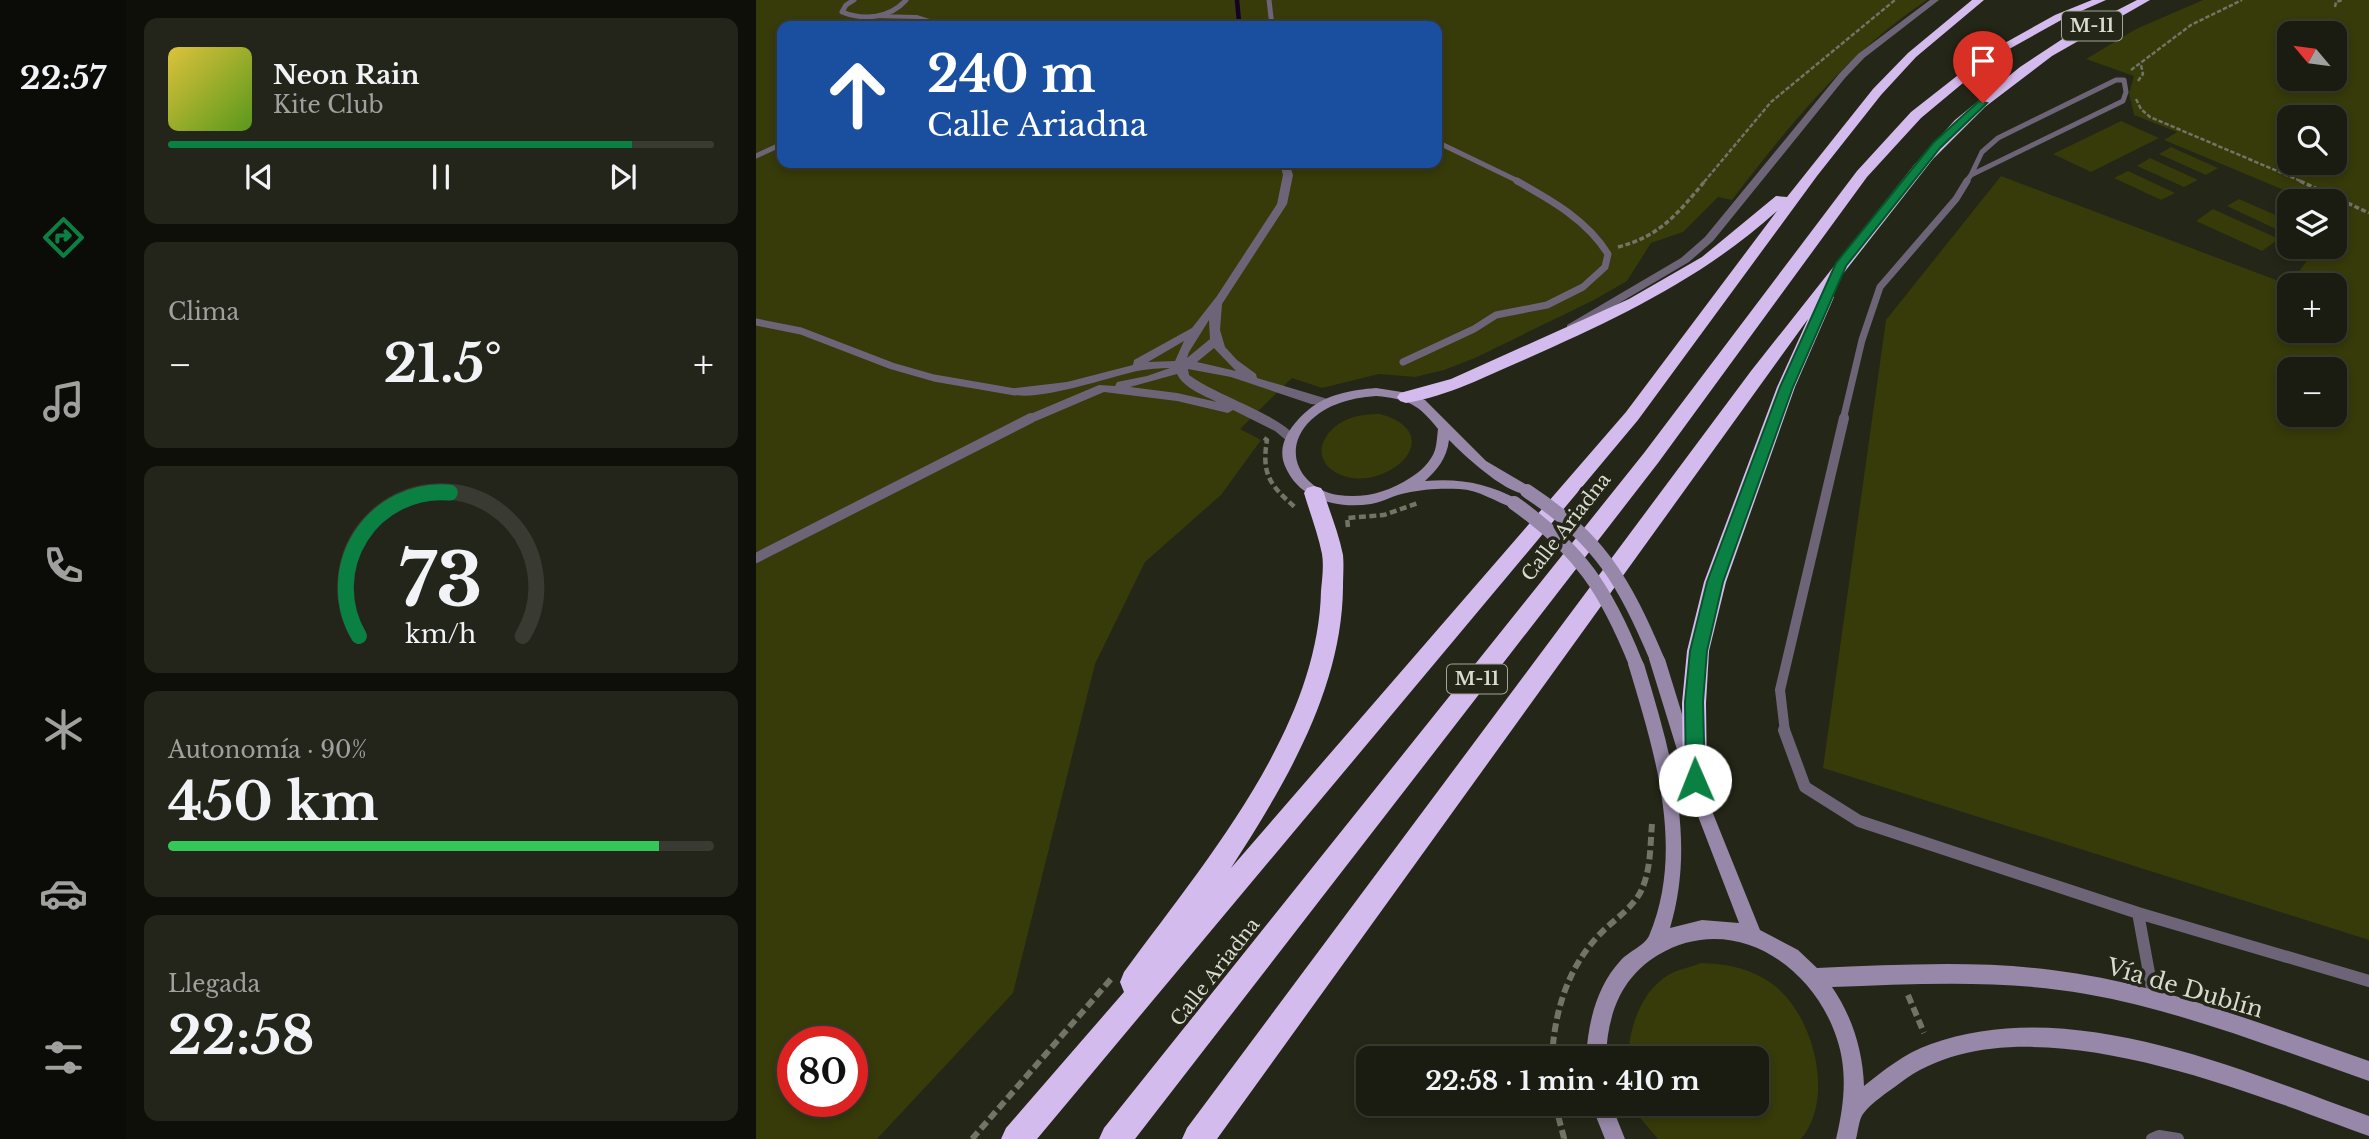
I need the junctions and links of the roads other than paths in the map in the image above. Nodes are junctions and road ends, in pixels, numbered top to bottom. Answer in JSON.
{"nodes":[{"id":1,"x":854,"y":0,"type":"edge"},
{"id":2,"x":1269,"y":0,"type":"edge"},
{"id":3,"x":1936,"y":0,"type":"edge"},
{"id":4,"x":1979,"y":0,"type":"edge"},
{"id":5,"x":2083,"y":0,"type":"edge"},
{"id":6,"x":2101,"y":0,"type":"edge"},
{"id":7,"x":2146,"y":0,"type":"edge"},
{"id":8,"x":906,"y":1,"type":"edge"},
{"id":9,"x":844,"y":2,"type":"edge"},
{"id":10,"x":873,"y":16,"type":"junction"},
{"id":11,"x":917,"y":17,"type":"junction"},
{"id":12,"x":2059,"y":17,"type":"junction"},
{"id":13,"x":930,"y":21,"type":"edge"},
{"id":14,"x":1271,"y":21,"type":"edge"},
{"id":15,"x":1442,"y":144,"type":"edge"},
{"id":16,"x":777,"y":147,"type":"edge"},
{"id":17,"x":756,"y":156,"type":"edge"},
{"id":18,"x":1286,"y":168,"type":"edge"},
{"id":19,"x":1812,"y":173,"type":"junction"},
{"id":20,"x":1971,"y":175,"type":"junction"},
{"id":21,"x":1840,"y":265,"type":"junction"},
{"id":22,"x":1221,"y":298,"type":"junction"},
{"id":23,"x":756,"y":323,"type":"edge"},
{"id":24,"x":1197,"y":328,"type":"junction"},
{"id":25,"x":1216,"y":340,"type":"junction"},
{"id":26,"x":1403,"y":362,"type":"dead end"},
{"id":27,"x":1180,"y":366,"type":"junction"},
{"id":28,"x":1129,"y":367,"type":"junction"},
{"id":29,"x":1476,"y":374,"type":"junction"},
{"id":30,"x":1262,"y":384,"type":"junction"},
{"id":31,"x":1103,"y":388,"type":"junction"},
{"id":32,"x":1015,"y":392,"type":"junction"},
{"id":33,"x":1049,"y":396,"type":"junction"},
{"id":34,"x":1406,"y":397,"type":"junction"},
{"id":35,"x":1327,"y":403,"type":"junction"},
{"id":36,"x":1250,"y":414,"type":"junction"},
{"id":37,"x":1032,"y":418,"type":"junction"},
{"id":38,"x":1444,"y":428,"type":"junction"},
{"id":39,"x":1291,"y":438,"type":"junction"},
{"id":40,"x":1399,"y":489,"type":"junction"},
{"id":41,"x":1314,"y":493,"type":"junction"},
{"id":42,"x":756,"y":558,"type":"edge"},
{"id":43,"x":1695,"y":780,"type":"junction"},
{"id":44,"x":2138,"y":913,"type":"junction"},
{"id":45,"x":1753,"y":935,"type":"junction"},
{"id":46,"x":1657,"y":941,"type":"junction"},
{"id":47,"x":1814,"y":978,"type":"junction"},
{"id":48,"x":2369,"y":981,"type":"edge"},
{"id":49,"x":2154,"y":1000,"type":"junction"},
{"id":50,"x":1596,"y":1046,"type":"edge"},
{"id":51,"x":2369,"y":1071,"type":"edge"},
{"id":52,"x":1064,"y":1083,"type":"junction"},
{"id":53,"x":1854,"y":1108,"type":"junction"},
{"id":54,"x":1606,"y":1116,"type":"edge"},
{"id":55,"x":2369,"y":1126,"type":"edge"},
{"id":56,"x":1017,"y":1139,"type":"edge"},
{"id":57,"x":1115,"y":1139,"type":"edge"},
{"id":58,"x":1198,"y":1139,"type":"edge"},
{"id":59,"x":1615,"y":1139,"type":"edge"},
{"id":60,"x":1846,"y":1139,"type":"edge"},
{"id":61,"x":2152,"y":1139,"type":"edge"},
{"id":62,"x":2178,"y":1139,"type":"edge"}],
"edges":[{"from":1,"to":9,"type":"lane"},
{"from":2,"to":14,"type":"lane"},
{"from":3,"to":29,"type":"street"},
{"from":4,"to":19,"type":"highway"},
{"from":5,"to":12,"type":"highway"},
{"from":6,"to":12,"type":"highway","name":"Calle Ariadna","number":"M-11"},
{"from":7,"to":21,"type":"highway","number":"M-11"},
{"from":8,"to":10,"type":"lane"},
{"from":8,"to":11,"type":"street"},
{"from":9,"to":10,"type":"lane"},
{"from":10,"to":11,"type":"street"},
{"from":11,"to":13,"type":"street"},
{"from":12,"to":57,"type":"highway","name":"Calle Ariadna","number":"M-11"},
{"from":15,"to":26,"type":"lane"},
{"from":16,"to":17,"type":"lane"},
{"from":18,"to":22,"type":"street"},
{"from":19,"to":29,"type":"highway"},
{"from":19,"to":52,"type":"highway"},
{"from":20,"to":20,"type":"lane"},
{"from":20,"to":44,"type":"lane"},
{"from":21,"to":43,"type":"highway"},
{"from":21,"to":58,"type":"highway","number":"M-11"},
{"from":22,"to":24,"type":"street"},
{"from":22,"to":25,"type":"street"},
{"from":23,"to":32,"type":"lane"},
{"from":24,"to":27,"type":"street"},
{"from":24,"to":28,"type":"street"},
{"from":25,"to":27,"type":"street"},
{"from":25,"to":30,"type":"street"},
{"from":27,"to":28,"type":"street"},
{"from":27,"to":30,"type":"street"},
{"from":27,"to":31,"type":"street"},
{"from":27,"to":36,"type":"street"},
{"from":28,"to":32,"type":"street"},
{"from":29,"to":34,"type":"highway"},
{"from":30,"to":35,"type":"street"},
{"from":31,"to":33,"type":"street"},
{"from":31,"to":36,"type":"street"},
{"from":31,"to":37,"type":"street"},
{"from":32,"to":33,"type":"street"},
{"from":33,"to":37,"type":"street"},
{"from":34,"to":35,"type":"street"},
{"from":34,"to":38,"type":"street"},
{"from":35,"to":39,"type":"street"},
{"from":36,"to":39,"type":"street"},
{"from":37,"to":42,"type":"lane"},
{"from":38,"to":40,"type":"street"},
{"from":38,"to":43,"type":"street","bridge":true},
{"from":39,"to":41,"type":"street"},
{"from":40,"to":41,"type":"street"},
{"from":40,"to":46,"type":"street","bridge":true},
{"from":41,"to":52,"type":"highway"},
{"from":43,"to":45,"type":"street"},
{"from":44,"to":48,"type":"lane"},
{"from":44,"to":49,"type":"lane"},
{"from":45,"to":46,"type":"street"},
{"from":45,"to":47,"type":"street"},
{"from":46,"to":50,"type":"street"},
{"from":47,"to":49,"type":"street","name":"Vía de Dublín"},
{"from":47,"to":53,"type":"street"},
{"from":49,"to":51,"type":"street","name":"Vía de Dublín"},
{"from":52,"to":56,"type":"highway"},
{"from":53,"to":55,"type":"street"},
{"from":53,"to":60,"type":"street"},
{"from":54,"to":59,"type":"street"},
{"from":61,"to":62,"type":"lane"}]}
